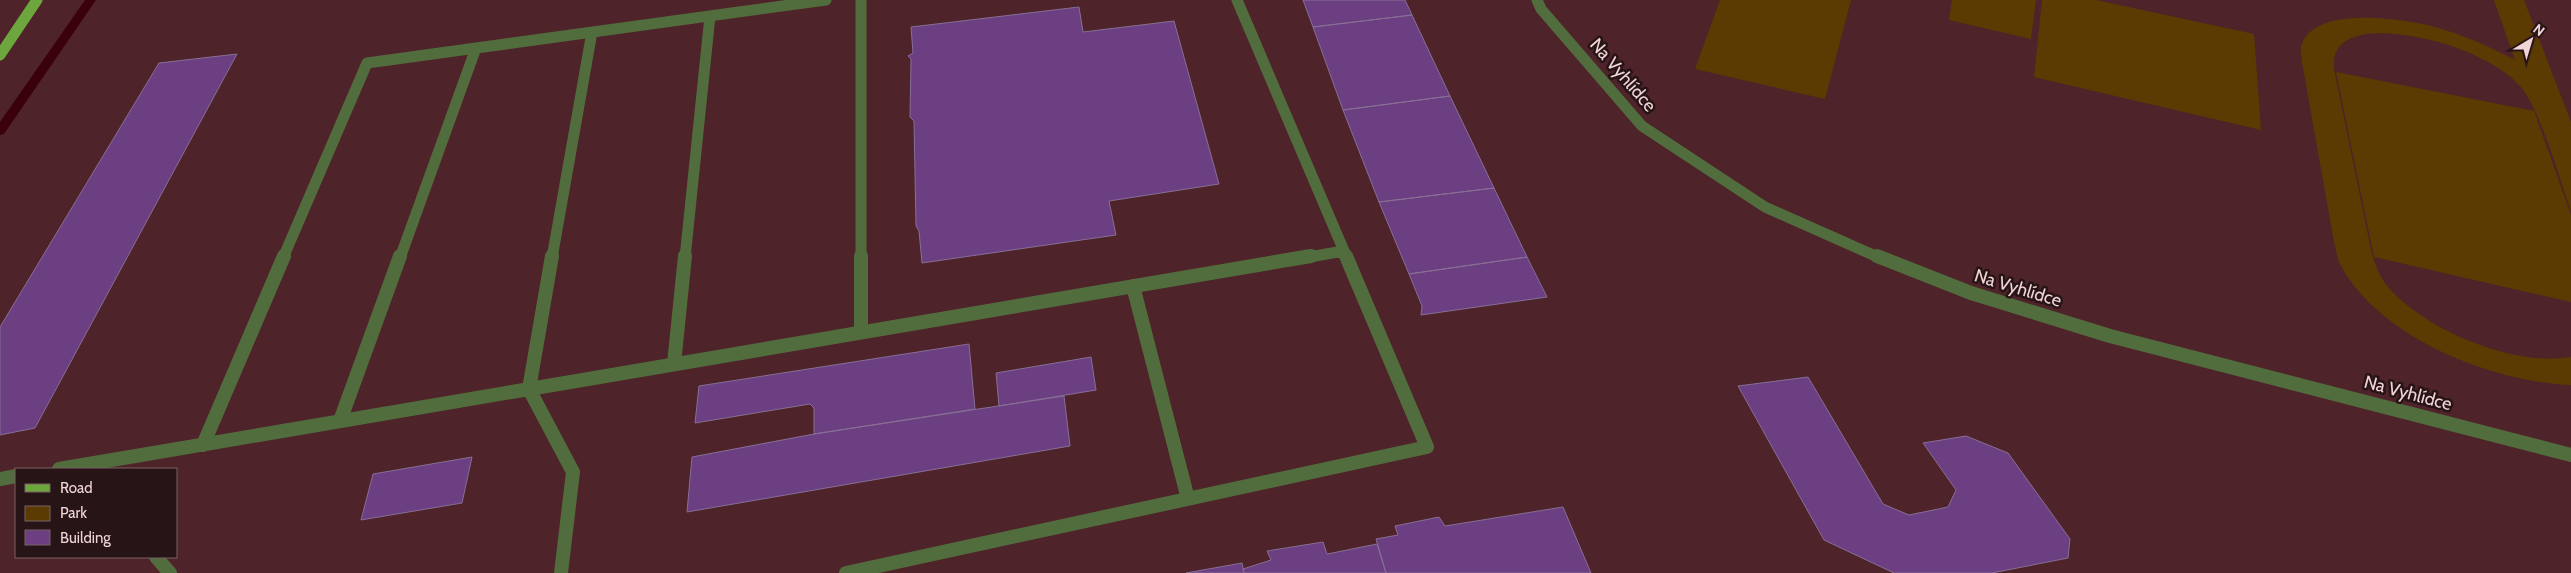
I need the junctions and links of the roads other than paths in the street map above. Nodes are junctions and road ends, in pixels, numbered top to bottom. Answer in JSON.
{"nodes":[{"id":1,"x":37,"y":0,"type":"edge"},
{"id":2,"x":826,"y":0,"type":"edge"},
{"id":3,"x":861,"y":0,"type":"edge"},
{"id":4,"x":1237,"y":0,"type":"edge"},
{"id":5,"x":1537,"y":0,"type":"edge"},
{"id":6,"x":710,"y":16,"type":"junction"},
{"id":7,"x":592,"y":32,"type":"junction"},
{"id":8,"x":476,"y":48,"type":"junction"},
{"id":9,"x":0,"y":55,"type":"edge"},
{"id":10,"x":1343,"y":250,"type":"junction"},
{"id":11,"x":1133,"y":286,"type":"junction"},
{"id":12,"x":862,"y":332,"type":"junction"},
{"id":13,"x":674,"y":364,"type":"junction"},
{"id":14,"x":529,"y":389,"type":"junction"},
{"id":15,"x":340,"y":421,"type":"junction"},
{"id":16,"x":203,"y":445,"type":"junction"},
{"id":17,"x":2569,"y":457,"type":"edge"},
{"id":18,"x":79,"y":468,"type":"edge"},
{"id":19,"x":15,"y":476,"type":"edge"},
{"id":20,"x":0,"y":479,"type":"edge"},
{"id":21,"x":1188,"y":499,"type":"junction"},
{"id":22,"x":157,"y":558,"type":"edge"},
{"id":23,"x":170,"y":573,"type":"edge"},
{"id":24,"x":561,"y":573,"type":"edge"},
{"id":25,"x":846,"y":573,"type":"edge"}],
"edges":[{"from":1,"to":9,"type":"main road"},
{"from":2,"to":6,"type":"street"},
{"from":3,"to":12,"type":"street"},
{"from":4,"to":10,"type":"street"},
{"from":5,"to":17,"type":"street","name":"Na Vyhlídce"},
{"from":6,"to":7,"type":"street"},
{"from":6,"to":13,"type":"street"},
{"from":7,"to":8,"type":"street"},
{"from":7,"to":14,"type":"street"},
{"from":8,"to":15,"type":"street"},
{"from":8,"to":16,"type":"street"},
{"from":10,"to":11,"type":"street"},
{"from":10,"to":21,"type":"street"},
{"from":11,"to":12,"type":"street"},
{"from":11,"to":21,"type":"street"},
{"from":12,"to":13,"type":"street"},
{"from":13,"to":14,"type":"street"},
{"from":14,"to":15,"type":"street"},
{"from":14,"to":24,"type":"street"},
{"from":15,"to":16,"type":"street"},
{"from":16,"to":18,"type":"street"},
{"from":19,"to":20,"type":"street"},
{"from":21,"to":25,"type":"street"},
{"from":22,"to":23,"type":"street"}]}
